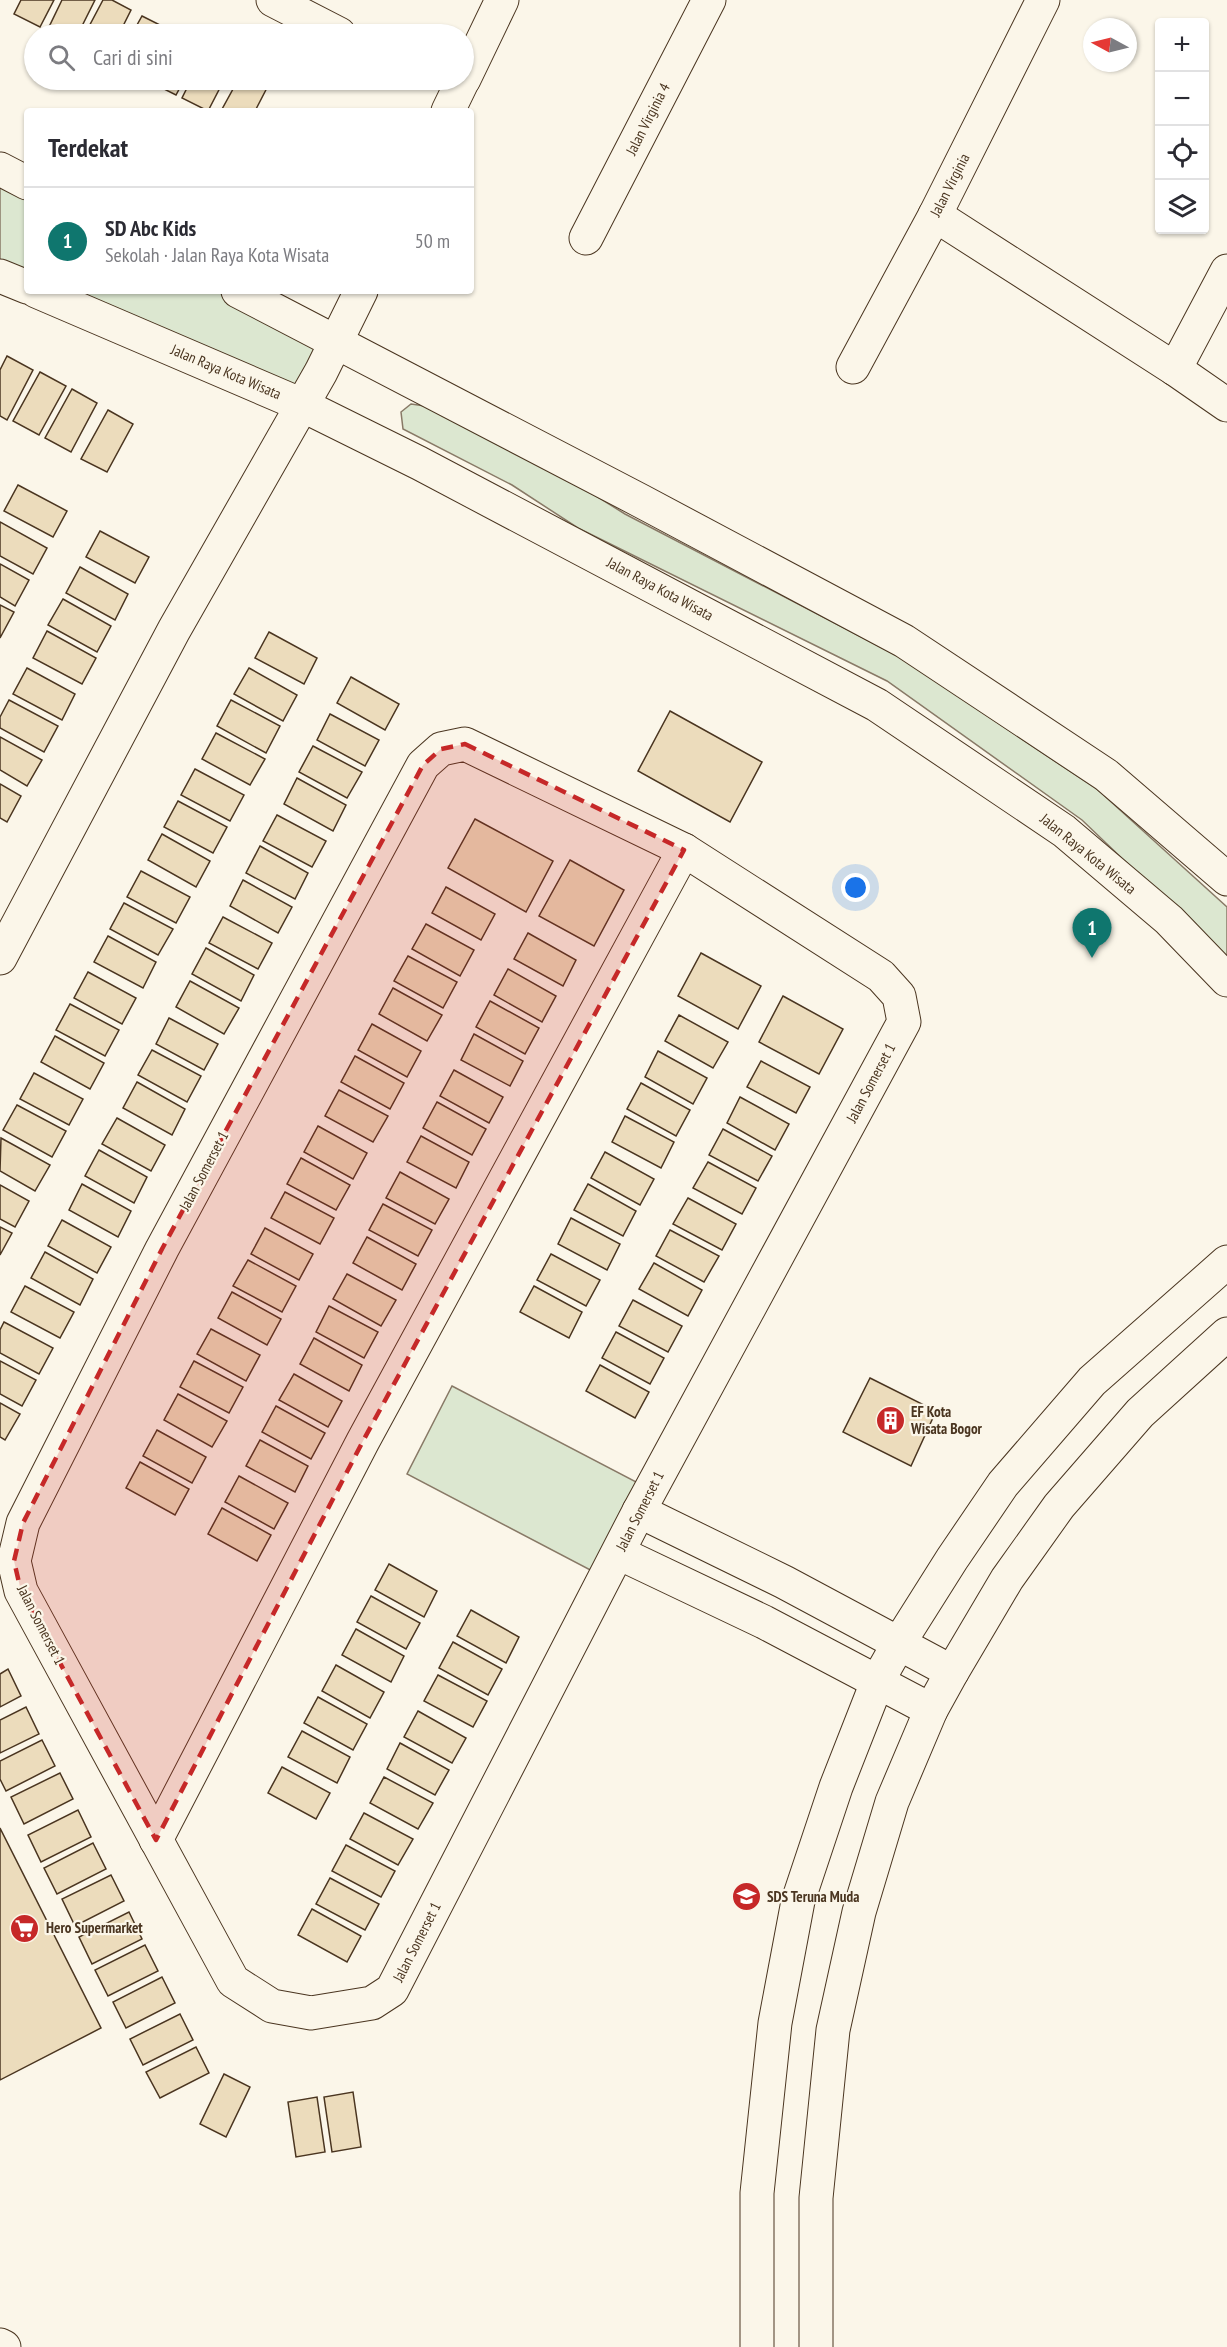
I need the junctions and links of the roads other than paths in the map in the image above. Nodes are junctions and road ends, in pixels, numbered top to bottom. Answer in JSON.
{"nodes":[{"id":1,"x":273,"y":0,"type":"edge"},
{"id":2,"x":502,"y":0,"type":"edge"},
{"id":3,"x":709,"y":0,"type":"edge"},
{"id":4,"x":1043,"y":0,"type":"edge"},
{"id":5,"x":312,"y":9,"type":"edge"},
{"id":6,"x":328,"y":24,"type":"edge"},
{"id":7,"x":474,"y":57,"type":"edge"},
{"id":8,"x":458,"y":90,"type":"edge"},
{"id":9,"x":449,"y":108,"type":"edge"},
{"id":10,"x":0,"y":169,"type":"edge"},
{"id":11,"x":24,"y":181,"type":"edge"},
{"id":12,"x":935,"y":215,"type":"junction"},
{"id":13,"x":586,"y":238,"type":"dead end"},
{"id":14,"x":1227,"y":271,"type":"edge"},
{"id":15,"x":0,"y":276,"type":"edge"},
{"id":16,"x":24,"y":286,"type":"edge"},
{"id":17,"x":43,"y":294,"type":"edge"},
{"id":18,"x":244,"y":294,"type":"edge"},
{"id":19,"x":360,"y":294,"type":"edge"},
{"id":20,"x":337,"y":342,"type":"junction"},
{"id":21,"x":852,"y":367,"type":"dead end"},
{"id":22,"x":1175,"y":369,"type":"junction"},
{"id":23,"x":302,"y":405,"type":"junction"},
{"id":24,"x":1227,"y":405,"type":"edge"},
{"id":25,"x":684,"y":849,"type":"junction"},
{"id":26,"x":1227,"y":879,"type":"edge"},
{"id":27,"x":0,"y":958,"type":"edge"},
{"id":28,"x":1227,"y":980,"type":"edge"},
{"id":29,"x":1227,"y":1262,"type":"edge"},
{"id":30,"x":1227,"y":1334,"type":"edge"},
{"id":31,"x":639,"y":1511,"type":"junction"},
{"id":32,"x":619,"y":1552,"type":"junction"},
{"id":33,"x":898,"y":1643,"type":"junction"},
{"id":34,"x":952,"y":1672,"type":"junction"},
{"id":35,"x":878,"y":1680,"type":"junction"},
{"id":36,"x":931,"y":1710,"type":"junction"},
{"id":37,"x":156,"y":1840,"type":"junction"},
{"id":38,"x":0,"y":2345,"type":"edge"},
{"id":39,"x":4,"y":2347,"type":"edge"},
{"id":40,"x":757,"y":2347,"type":"edge"},
{"id":41,"x":816,"y":2347,"type":"edge"}],
"edges":[{"from":1,"to":5,"type":"street"},
{"from":2,"to":7,"type":"street"},
{"from":3,"to":13,"type":"street","name":"Jalan Virginia 4"},
{"from":4,"to":12,"type":"street","name":"Jalan Virginia"},
{"from":5,"to":6,"type":"street"},
{"from":8,"to":9,"type":"street"},
{"from":10,"to":11,"type":"street"},
{"from":12,"to":21,"type":"street","name":"Jalan Virginia"},
{"from":12,"to":22,"type":"street"},
{"from":14,"to":22,"type":"street"},
{"from":15,"to":16,"type":"street"},
{"from":17,"to":23,"type":"street","name":"Jalan Raya Kota Wisata"},
{"from":18,"to":20,"type":"street"},
{"from":19,"to":20,"type":"street"},
{"from":20,"to":23,"type":"street"},
{"from":20,"to":26,"type":"street"},
{"from":22,"to":24,"type":"street"},
{"from":23,"to":27,"type":"street"},
{"from":23,"to":28,"type":"street","name":"Jalan Raya Kota Wisata"},
{"from":25,"to":31,"type":"street","name":"Jalan Somerset 1"},
{"from":25,"to":37,"type":"street"},
{"from":25,"to":37,"type":"street","name":"Jalan Somerset 1"},
{"from":29,"to":33,"type":"street"},
{"from":30,"to":34,"type":"street"},
{"from":31,"to":32,"type":"street","name":"Jalan Somerset 1"},
{"from":31,"to":33,"type":"street"},
{"from":32,"to":35,"type":"street"},
{"from":32,"to":37,"type":"street","name":"Jalan Somerset 1"},
{"from":33,"to":34,"type":"street"},
{"from":33,"to":35,"type":"street"},
{"from":34,"to":36,"type":"street"},
{"from":35,"to":36,"type":"street"},
{"from":35,"to":40,"type":"street"},
{"from":36,"to":41,"type":"street"},
{"from":38,"to":39,"type":"street"}]}
